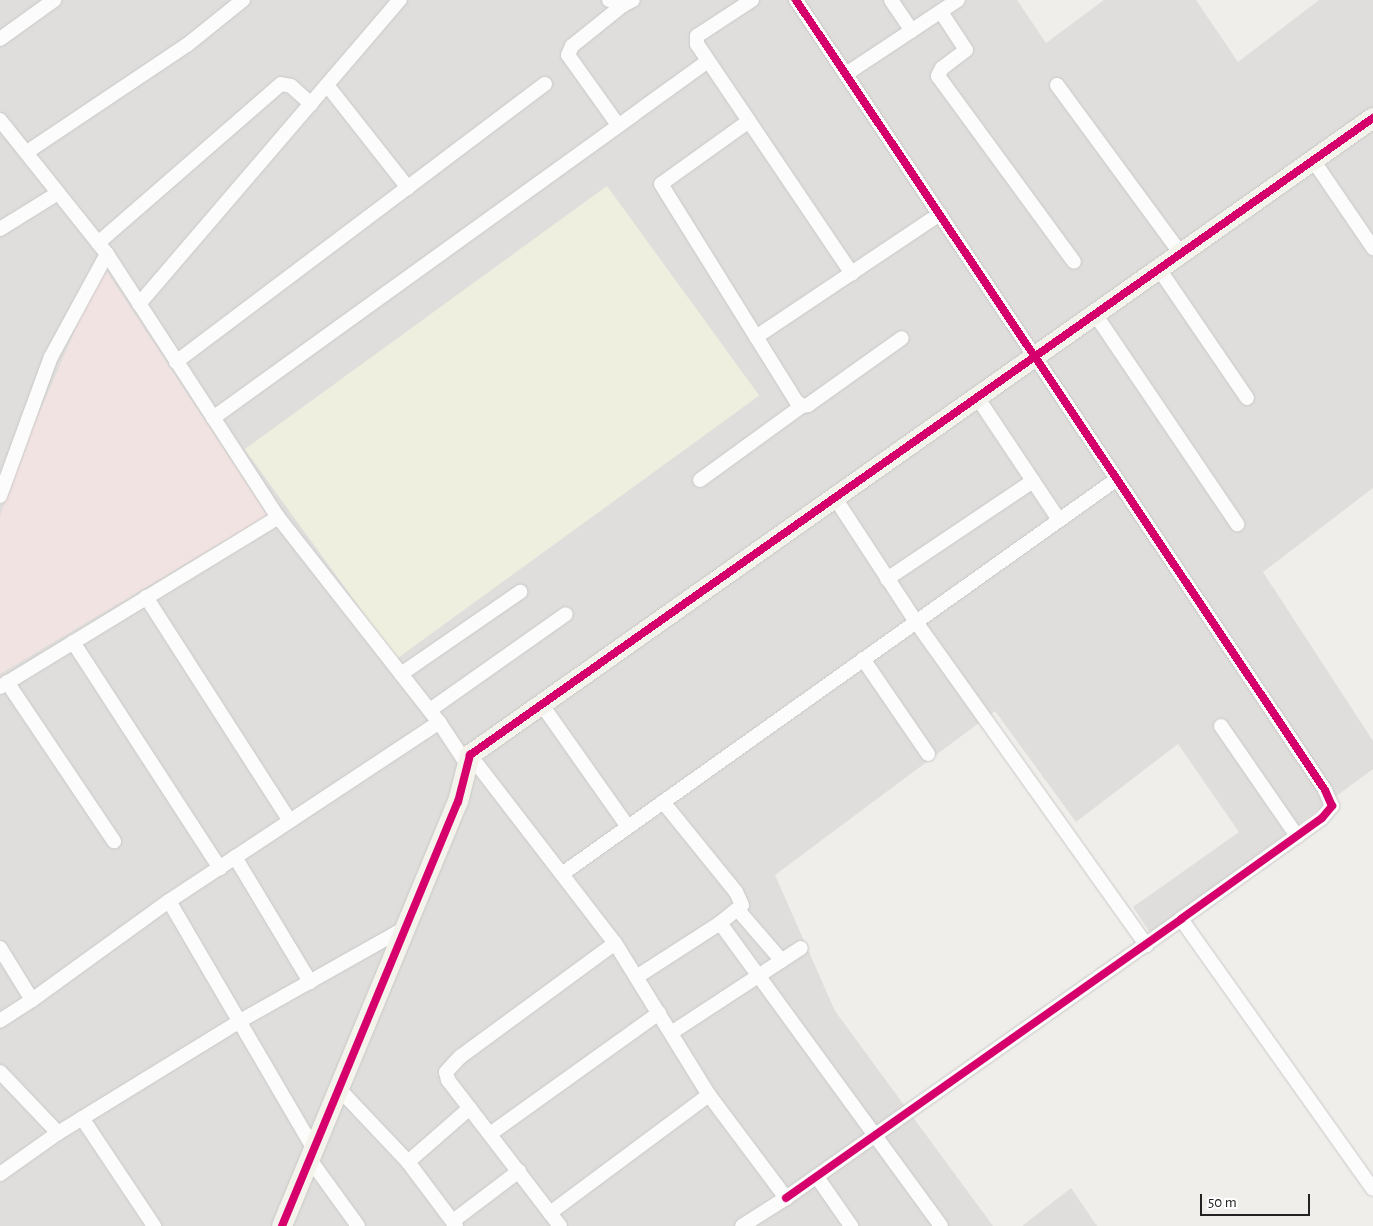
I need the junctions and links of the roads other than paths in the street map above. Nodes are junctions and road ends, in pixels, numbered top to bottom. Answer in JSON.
{"nodes":[{"id":1,"x":54,"y":0,"type":"edge"},
{"id":2,"x":243,"y":0,"type":"edge"},
{"id":3,"x":400,"y":0,"type":"edge"},
{"id":4,"x":609,"y":0,"type":"edge"},
{"id":5,"x":752,"y":0,"type":"edge"},
{"id":6,"x":796,"y":0,"type":"edge"},
{"id":7,"x":891,"y":0,"type":"edge"},
{"id":8,"x":958,"y":0,"type":"edge"},
{"id":9,"x":628,"y":2,"type":"edge"},
{"id":10,"x":941,"y":12,"type":"junction"},
{"id":11,"x":912,"y":31,"type":"junction"},
{"id":12,"x":0,"y":39,"type":"edge"},
{"id":13,"x":708,"y":61,"type":"junction"},
{"id":14,"x":846,"y":74,"type":"junction"},
{"id":15,"x":545,"y":84,"type":"dead end"},
{"id":16,"x":326,"y":85,"type":"junction"},
{"id":17,"x":1057,"y":85,"type":"dead end"},
{"id":18,"x":311,"y":104,"type":"junction"},
{"id":19,"x":1373,"y":118,"type":"edge"},
{"id":20,"x":0,"y":120,"type":"edge"},
{"id":21,"x":749,"y":121,"type":"junction"},
{"id":22,"x":618,"y":125,"type":"junction"},
{"id":23,"x":6,"y":135,"type":"edge"},
{"id":24,"x":27,"y":152,"type":"junction"},
{"id":25,"x":1313,"y":160,"type":"junction"},
{"id":26,"x":408,"y":188,"type":"junction"},
{"id":27,"x":58,"y":193,"type":"junction"},
{"id":28,"x":940,"y":214,"type":"junction"},
{"id":29,"x":0,"y":229,"type":"edge"},
{"id":30,"x":1373,"y":248,"type":"edge"},
{"id":31,"x":102,"y":249,"type":"junction"},
{"id":32,"x":1181,"y":254,"type":"junction"},
{"id":33,"x":1074,"y":262,"type":"dead end"},
{"id":34,"x":1159,"y":269,"type":"junction"},
{"id":35,"x":852,"y":274,"type":"junction"},
{"id":36,"x":139,"y":304,"type":"junction"},
{"id":37,"x":1095,"y":314,"type":"junction"},
{"id":38,"x":756,"y":337,"type":"junction"},
{"id":39,"x":902,"y":338,"type":"dead end"},
{"id":40,"x":1036,"y":356,"type":"junction"},
{"id":41,"x":176,"y":362,"type":"junction"},
{"id":42,"x":977,"y":398,"type":"junction"},
{"id":43,"x":1247,"y":398,"type":"dead end"},
{"id":44,"x":802,"y":406,"type":"junction"},
{"id":45,"x":213,"y":418,"type":"junction"},
{"id":46,"x":1117,"y":479,"type":"junction"},
{"id":47,"x":700,"y":480,"type":"dead end"},
{"id":48,"x":1033,"y":481,"type":"junction"},
{"id":49,"x":0,"y":496,"type":"edge"},
{"id":50,"x":835,"y":498,"type":"junction"},
{"id":51,"x":278,"y":517,"type":"junction"},
{"id":52,"x":1059,"y":520,"type":"junction"},
{"id":53,"x":1237,"y":524,"type":"dead end"},
{"id":54,"x":887,"y":578,"type":"junction"},
{"id":55,"x":520,"y":592,"type":"dead end"},
{"id":56,"x":146,"y":597,"type":"junction"},
{"id":57,"x":566,"y":614,"type":"dead end"},
{"id":58,"x":916,"y":622,"type":"junction"},
{"id":59,"x":73,"y":642,"type":"junction"},
{"id":60,"x":863,"y":659,"type":"junction"},
{"id":61,"x":402,"y":674,"type":"junction"},
{"id":62,"x":4,"y":684,"type":"edge"},
{"id":63,"x":542,"y":705,"type":"junction"},
{"id":64,"x":430,"y":710,"type":"junction"},
{"id":65,"x":439,"y":722,"type":"junction"},
{"id":66,"x":1222,"y":726,"type":"dead end"},
{"id":67,"x":928,"y":754,"type":"dead end"},
{"id":68,"x":468,"y":759,"type":"junction"},
{"id":69,"x":663,"y":802,"type":"junction"},
{"id":70,"x":290,"y":821,"type":"junction"},
{"id":71,"x":628,"y":827,"type":"junction"},
{"id":72,"x":1297,"y":836,"type":"junction"},
{"id":73,"x":114,"y":841,"type":"dead end"},
{"id":74,"x":235,"y":857,"type":"junction"},
{"id":75,"x":220,"y":868,"type":"junction"},
{"id":76,"x":562,"y":874,"type":"junction"},
{"id":77,"x":169,"y":901,"type":"junction"},
{"id":78,"x":738,"y":910,"type":"junction"},
{"id":79,"x":1181,"y":920,"type":"junction"},
{"id":80,"x":720,"y":923,"type":"junction"},
{"id":81,"x":408,"y":927,"type":"junction"},
{"id":82,"x":614,"y":943,"type":"junction"},
{"id":83,"x":1146,"y":945,"type":"junction"},
{"id":84,"x":0,"y":948,"type":"edge"},
{"id":85,"x":801,"y":948,"type":"dead end"},
{"id":86,"x":782,"y":961,"type":"junction"},
{"id":87,"x":638,"y":976,"type":"junction"},
{"id":88,"x":758,"y":976,"type":"junction"},
{"id":89,"x":310,"y":982,"type":"junction"},
{"id":90,"x":32,"y":1000,"type":"junction"},
{"id":91,"x":659,"y":1013,"type":"junction"},
{"id":92,"x":0,"y":1021,"type":"edge"},
{"id":93,"x":240,"y":1021,"type":"junction"},
{"id":94,"x":671,"y":1033,"type":"junction"},
{"id":95,"x":0,"y":1072,"type":"edge"},
{"id":96,"x":340,"y":1090,"type":"junction"},
{"id":97,"x":708,"y":1095,"type":"junction"},
{"id":98,"x":470,"y":1108,"type":"junction"},
{"id":99,"x":82,"y":1118,"type":"junction"},
{"id":100,"x":58,"y":1133,"type":"junction"},
{"id":101,"x":490,"y":1134,"type":"junction"},
{"id":102,"x":876,"y":1135,"type":"junction"},
{"id":103,"x":313,"y":1156,"type":"junction"},
{"id":104,"x":408,"y":1162,"type":"junction"},
{"id":105,"x":518,"y":1171,"type":"junction"},
{"id":106,"x":0,"y":1174,"type":"edge"},
{"id":107,"x":817,"y":1176,"type":"junction"},
{"id":108,"x":1373,"y":1188,"type":"edge"},
{"id":109,"x":786,"y":1198,"type":"junction"},
{"id":110,"x":550,"y":1213,"type":"junction"},
{"id":111,"x":454,"y":1224,"type":"edge"},
{"id":112,"x":154,"y":1226,"type":"edge"},
{"id":113,"x":282,"y":1226,"type":"edge"},
{"id":114,"x":358,"y":1226,"type":"edge"},
{"id":115,"x":560,"y":1226,"type":"edge"},
{"id":116,"x":742,"y":1226,"type":"edge"},
{"id":117,"x":851,"y":1226,"type":"edge"},
{"id":118,"x":941,"y":1226,"type":"edge"}],
"edges":[{"from":1,"to":12,"type":"street"},
{"from":2,"to":24,"type":"street"},
{"from":3,"to":16,"type":"street"},
{"from":4,"to":9,"type":"street"},
{"from":5,"to":13,"type":"street"},
{"from":6,"to":14,"type":"street"},
{"from":7,"to":11,"type":"street"},
{"from":8,"to":10,"type":"street"},
{"from":9,"to":22,"type":"street"},
{"from":10,"to":11,"type":"street"},
{"from":10,"to":33,"type":"street"},
{"from":11,"to":14,"type":"street"},
{"from":13,"to":21,"type":"street"},
{"from":13,"to":22,"type":"street"},
{"from":14,"to":28,"type":"street"},
{"from":15,"to":26,"type":"street"},
{"from":16,"to":18,"type":"street"},
{"from":16,"to":26,"type":"street"},
{"from":17,"to":32,"type":"street"},
{"from":18,"to":31,"type":"street"},
{"from":18,"to":36,"type":"street"},
{"from":19,"to":25,"type":"street"},
{"from":20,"to":23,"type":"street"},
{"from":21,"to":35,"type":"street"},
{"from":21,"to":38,"type":"street"},
{"from":22,"to":45,"type":"street"},
{"from":23,"to":24,"type":"street"},
{"from":24,"to":27,"type":"street"},
{"from":25,"to":30,"type":"street"},
{"from":25,"to":32,"type":"street"},
{"from":26,"to":41,"type":"street"},
{"from":27,"to":29,"type":"street"},
{"from":27,"to":31,"type":"street"},
{"from":28,"to":35,"type":"street"},
{"from":28,"to":40,"type":"street"},
{"from":31,"to":36,"type":"street"},
{"from":31,"to":49,"type":"street"},
{"from":32,"to":34,"type":"street"},
{"from":34,"to":37,"type":"street"},
{"from":34,"to":43,"type":"street"},
{"from":35,"to":38,"type":"street"},
{"from":36,"to":41,"type":"street"},
{"from":37,"to":40,"type":"street"},
{"from":37,"to":53,"type":"street"},
{"from":38,"to":44,"type":"street"},
{"from":39,"to":44,"type":"street"},
{"from":40,"to":42,"type":"street"},
{"from":40,"to":46,"type":"street"},
{"from":41,"to":45,"type":"street"},
{"from":42,"to":48,"type":"street"},
{"from":42,"to":50,"type":"street"},
{"from":44,"to":47,"type":"street"},
{"from":45,"to":51,"type":"street"},
{"from":46,"to":52,"type":"street"},
{"from":46,"to":72,"type":"street"},
{"from":48,"to":52,"type":"street"},
{"from":48,"to":54,"type":"street"},
{"from":50,"to":54,"type":"street"},
{"from":50,"to":63,"type":"street"},
{"from":51,"to":56,"type":"street"},
{"from":51,"to":61,"type":"street"},
{"from":52,"to":58,"type":"street"},
{"from":54,"to":58,"type":"street"},
{"from":55,"to":61,"type":"street"},
{"from":56,"to":59,"type":"street"},
{"from":56,"to":70,"type":"street"},
{"from":57,"to":64,"type":"street"},
{"from":58,"to":60,"type":"street"},
{"from":58,"to":83,"type":"street"},
{"from":59,"to":62,"type":"street"},
{"from":59,"to":75,"type":"street"},
{"from":60,"to":67,"type":"street"},
{"from":60,"to":69,"type":"street"},
{"from":61,"to":64,"type":"street"},
{"from":62,"to":73,"type":"street"},
{"from":63,"to":68,"type":"street"},
{"from":63,"to":71,"type":"street"},
{"from":64,"to":65,"type":"street"},
{"from":65,"to":68,"type":"street"},
{"from":65,"to":70,"type":"street"},
{"from":66,"to":72,"type":"street"},
{"from":68,"to":76,"type":"street"},
{"from":68,"to":81,"type":"street"},
{"from":69,"to":71,"type":"street"},
{"from":69,"to":78,"type":"street"},
{"from":70,"to":74,"type":"street"},
{"from":71,"to":76,"type":"street"},
{"from":72,"to":79,"type":"street"},
{"from":74,"to":75,"type":"street"},
{"from":74,"to":89,"type":"street"},
{"from":75,"to":77,"type":"street"},
{"from":76,"to":82,"type":"street"},
{"from":77,"to":90,"type":"street"},
{"from":77,"to":93,"type":"street"},
{"from":78,"to":80,"type":"street"},
{"from":78,"to":86,"type":"street"},
{"from":79,"to":83,"type":"street"},
{"from":79,"to":108,"type":"street"},
{"from":80,"to":87,"type":"street"},
{"from":80,"to":88,"type":"street"},
{"from":81,"to":89,"type":"street"},
{"from":81,"to":96,"type":"street"},
{"from":82,"to":87,"type":"street"},
{"from":82,"to":98,"type":"street"},
{"from":83,"to":102,"type":"street"},
{"from":84,"to":90,"type":"street"},
{"from":85,"to":86,"type":"street"},
{"from":86,"to":88,"type":"street"},
{"from":87,"to":91,"type":"street"},
{"from":88,"to":94,"type":"street"},
{"from":88,"to":102,"type":"street"},
{"from":89,"to":93,"type":"street"},
{"from":90,"to":92,"type":"street"},
{"from":91,"to":94,"type":"street"},
{"from":91,"to":101,"type":"street"},
{"from":93,"to":99,"type":"street"},
{"from":93,"to":103,"type":"street"},
{"from":94,"to":97,"type":"street"},
{"from":95,"to":100,"type":"street"},
{"from":96,"to":103,"type":"street"},
{"from":96,"to":104,"type":"street"},
{"from":97,"to":109,"type":"street"},
{"from":97,"to":110,"type":"street"},
{"from":98,"to":101,"type":"street"},
{"from":98,"to":104,"type":"street"},
{"from":99,"to":100,"type":"street"},
{"from":99,"to":112,"type":"street"},
{"from":100,"to":106,"type":"street"},
{"from":101,"to":105,"type":"street"},
{"from":102,"to":107,"type":"street"},
{"from":102,"to":118,"type":"street"},
{"from":103,"to":113,"type":"street"},
{"from":103,"to":114,"type":"street"},
{"from":104,"to":111,"type":"street"},
{"from":105,"to":110,"type":"street"},
{"from":105,"to":111,"type":"street"},
{"from":107,"to":109,"type":"street"},
{"from":107,"to":117,"type":"street"},
{"from":109,"to":116,"type":"street"},
{"from":110,"to":115,"type":"street"}]}
